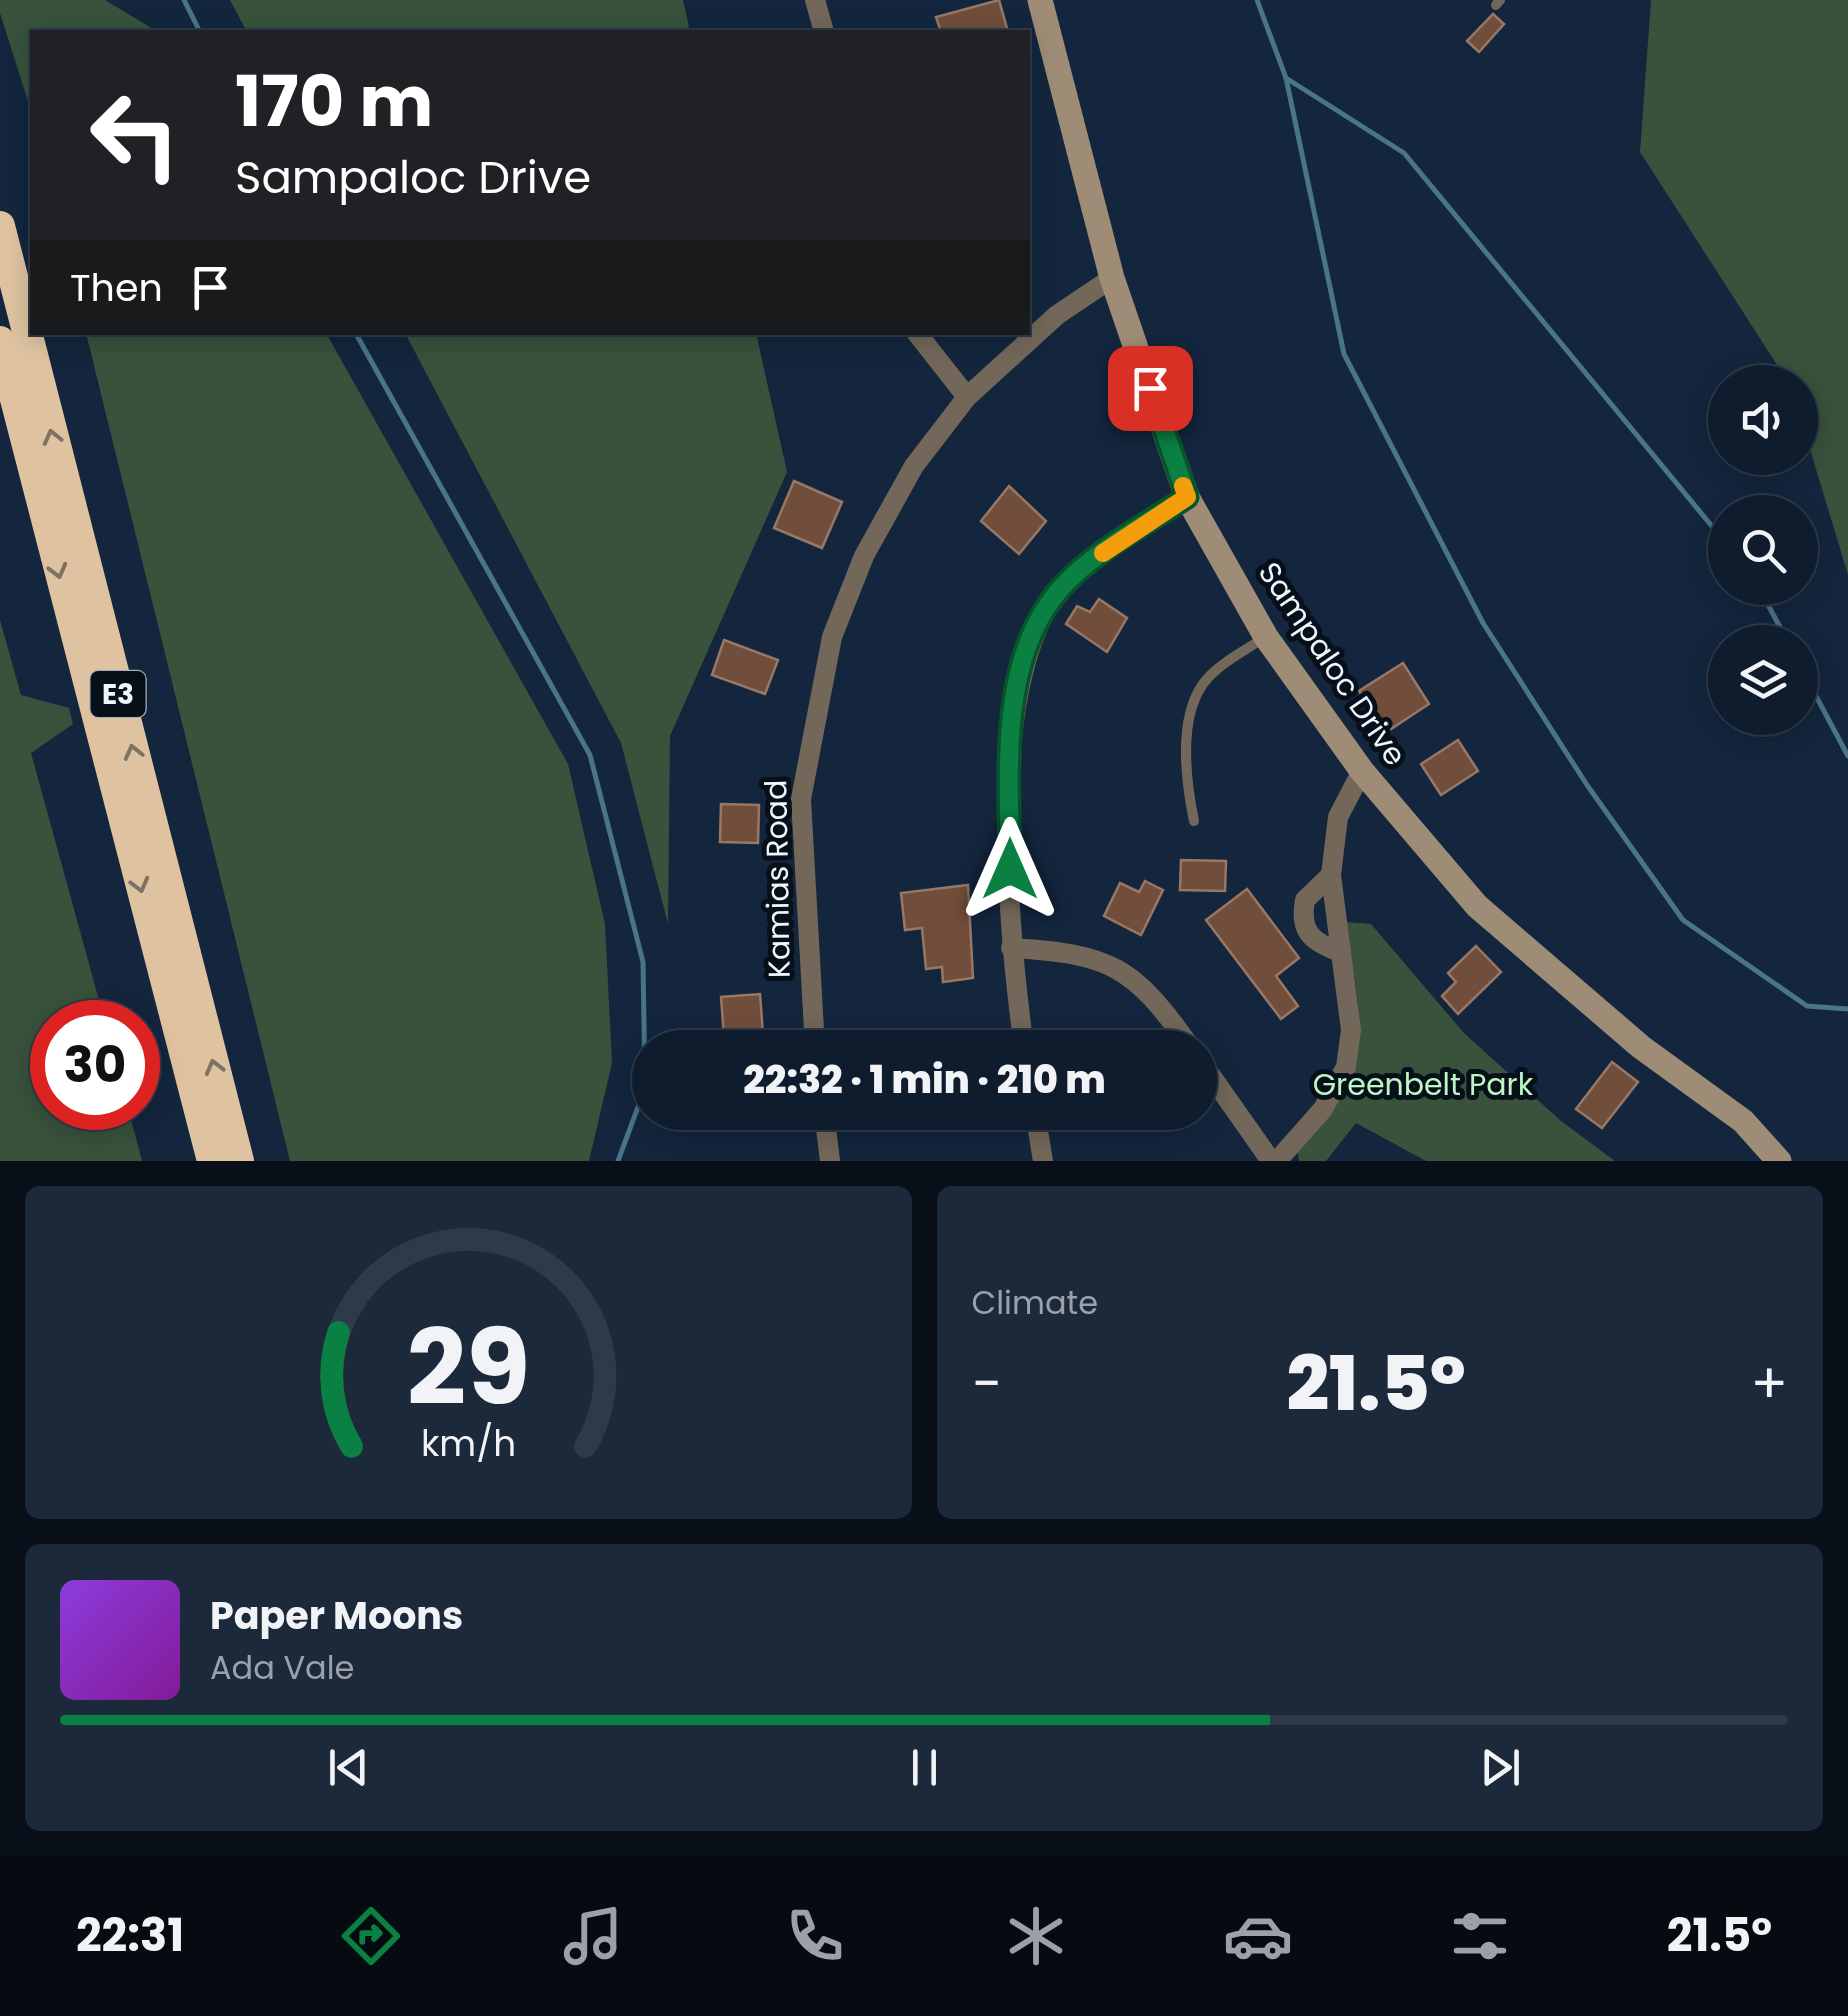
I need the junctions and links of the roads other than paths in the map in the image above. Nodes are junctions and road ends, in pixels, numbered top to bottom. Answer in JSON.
{"nodes":[{"id":1,"x":815,"y":0,"type":"edge"},
{"id":2,"x":1040,"y":0,"type":"edge"},
{"id":3,"x":823,"y":30,"type":"edge"},
{"id":4,"x":0,"y":226,"type":"edge"},
{"id":5,"x":1112,"y":278,"type":"junction"},
{"id":6,"x":918,"y":335,"type":"edge"},
{"id":7,"x":0,"y":340,"type":"edge"},
{"id":8,"x":966,"y":398,"type":"junction"},
{"id":9,"x":1187,"y":497,"type":"junction"},
{"id":10,"x":1266,"y":637,"type":"junction"},
{"id":11,"x":1362,"y":771,"type":"junction"},
{"id":12,"x":1194,"y":821,"type":"dead end"},
{"id":13,"x":1331,"y":875,"type":"junction"},
{"id":14,"x":1011,"y":948,"type":"junction"},
{"id":15,"x":1340,"y":952,"type":"junction"},
{"id":16,"x":815,"y":1030,"type":"edge"},
{"id":17,"x":1022,"y":1030,"type":"edge"},
{"id":18,"x":1177,"y":1030,"type":"edge"},
{"id":19,"x":1217,"y":1083,"type":"edge"},
{"id":20,"x":826,"y":1130,"type":"edge"},
{"id":21,"x":1037,"y":1130,"type":"edge"},
{"id":22,"x":212,"y":1161,"type":"edge"},
{"id":23,"x":239,"y":1161,"type":"edge"},
{"id":24,"x":830,"y":1161,"type":"edge"},
{"id":25,"x":1043,"y":1161,"type":"edge"},
{"id":26,"x":1274,"y":1161,"type":"edge"},
{"id":27,"x":1779,"y":1161,"type":"edge"}],
"edges":[{"from":1,"to":3,"type":"street"},
{"from":2,"to":5,"type":"street","name":"Sampaloc Drive"},
{"from":23,"to":4,"type":"highway","number":"E3","one_way":true},
{"from":5,"to":8,"type":"street","name":"Kamias Road"},
{"from":5,"to":9,"type":"street","name":"Sampaloc Drive"},
{"from":6,"to":8,"type":"street"},
{"from":7,"to":22,"type":"highway","number":"E3","one_way":true},
{"from":8,"to":16,"type":"street","name":"Kamias Road"},
{"from":9,"to":10,"type":"street","name":"Sampaloc Drive"},
{"from":9,"to":14,"type":"street"},
{"from":10,"to":11,"type":"street","name":"Sampaloc Drive"},
{"from":10,"to":12,"type":"lane"},
{"from":11,"to":13,"type":"street"},
{"from":11,"to":27,"type":"street","name":"Sampaloc Drive"},
{"from":13,"to":15,"type":"street"},
{"from":13,"to":15,"type":"street"},
{"from":14,"to":17,"type":"street"},
{"from":14,"to":18,"type":"street"},
{"from":15,"to":26,"type":"street"},
{"from":19,"to":26,"type":"street"},
{"from":20,"to":24,"type":"street"},
{"from":21,"to":25,"type":"street"}]}
